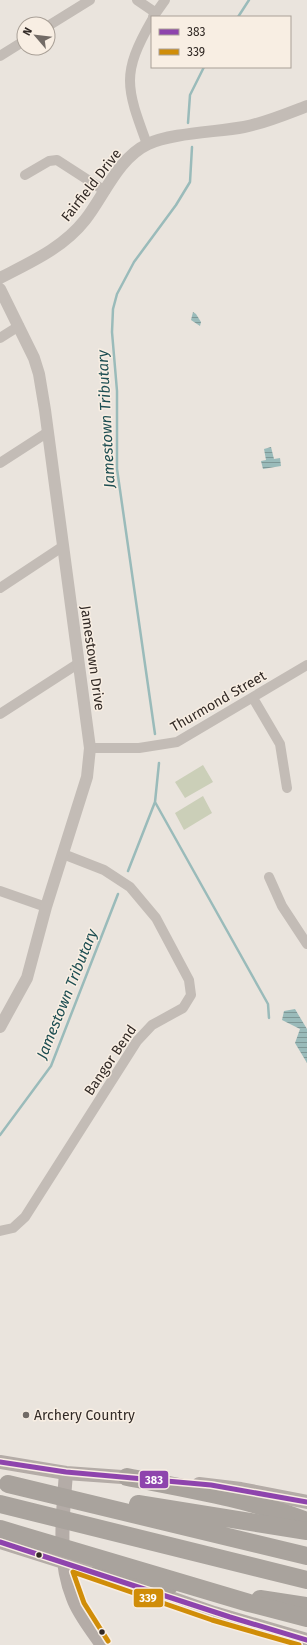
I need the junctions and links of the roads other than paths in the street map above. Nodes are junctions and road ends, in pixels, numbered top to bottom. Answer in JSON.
{"nodes":[{"id":1,"x":90,"y":0,"type":"edge"},
{"id":2,"x":137,"y":0,"type":"edge"},
{"id":3,"x":165,"y":0,"type":"edge"},
{"id":4,"x":154,"y":16,"type":"edge"},
{"id":5,"x":56,"y":21,"type":"edge"},
{"id":6,"x":151,"y":22,"type":"edge"},
{"id":7,"x":16,"y":46,"type":"edge"},
{"id":8,"x":0,"y":56,"type":"edge"},
{"id":9,"x":307,"y":106,"type":"edge"},
{"id":10,"x":147,"y":144,"type":"junction"},
{"id":11,"x":25,"y":175,"type":"dead end"},
{"id":12,"x":105,"y":191,"type":"junction"},
{"id":13,"x":0,"y":278,"type":"edge"},
{"id":14,"x":0,"y":289,"type":"edge"},
{"id":15,"x":19,"y":326,"type":"junction"},
{"id":16,"x":0,"y":338,"type":"edge"},
{"id":17,"x":48,"y":432,"type":"junction"},
{"id":18,"x":0,"y":463,"type":"edge"},
{"id":19,"x":62,"y":547,"type":"junction"},
{"id":20,"x":0,"y":588,"type":"edge"},
{"id":21,"x":79,"y":663,"type":"junction"},
{"id":22,"x":307,"y":665,"type":"edge"},
{"id":23,"x":252,"y":698,"type":"junction"},
{"id":24,"x":0,"y":714,"type":"edge"},
{"id":25,"x":90,"y":748,"type":"junction"},
{"id":26,"x":287,"y":788,"type":"dead end"},
{"id":27,"x":63,"y":854,"type":"junction"},
{"id":28,"x":269,"y":877,"type":"dead end"},
{"id":29,"x":0,"y":891,"type":"edge"},
{"id":30,"x":46,"y":907,"type":"junction"},
{"id":31,"x":307,"y":944,"type":"edge"},
{"id":32,"x":0,"y":1027,"type":"edge"},
{"id":33,"x":0,"y":1231,"type":"edge"},
{"id":34,"x":0,"y":1462,"type":"edge"},
{"id":35,"x":66,"y":1473,"type":"junction"},
{"id":36,"x":127,"y":1477,"type":"junction"},
{"id":37,"x":4,"y":1484,"type":"edge"},
{"id":38,"x":307,"y":1502,"type":"edge"},
{"id":39,"x":0,"y":1504,"type":"edge"},
{"id":40,"x":307,"y":1521,"type":"edge"},
{"id":41,"x":0,"y":1529,"type":"edge"},
{"id":42,"x":307,"y":1531,"type":"edge"},
{"id":43,"x":0,"y":1542,"type":"edge"},
{"id":44,"x":307,"y":1556,"type":"edge"},
{"id":45,"x":64,"y":1561,"type":"junction"},
{"id":46,"x":99,"y":1573,"type":"junction"},
{"id":47,"x":307,"y":1580,"type":"edge"},
{"id":48,"x":307,"y":1606,"type":"edge"},
{"id":49,"x":307,"y":1618,"type":"edge"},
{"id":50,"x":307,"y":1640,"type":"edge"},
{"id":51,"x":102,"y":1645,"type":"edge"}],
"edges":[{"from":1,"to":5,"type":"street"},
{"from":2,"to":4,"type":"street"},
{"from":3,"to":4,"type":"street"},
{"from":6,"to":10,"type":"street"},
{"from":7,"to":8,"type":"street"},
{"from":9,"to":10,"type":"street","name":"Fairfield Drive"},
{"from":10,"to":12,"type":"street","name":"Fairfield Drive"},
{"from":11,"to":12,"type":"street"},
{"from":12,"to":13,"type":"street","name":"Fairfield Drive"},
{"from":14,"to":15,"type":"street","name":"Jamestown Drive"},
{"from":15,"to":16,"type":"street"},
{"from":15,"to":17,"type":"street","name":"Jamestown Drive"},
{"from":17,"to":18,"type":"street"},
{"from":17,"to":19,"type":"street","name":"Jamestown Drive"},
{"from":19,"to":20,"type":"street"},
{"from":19,"to":21,"type":"street","name":"Jamestown Drive"},
{"from":21,"to":24,"type":"street"},
{"from":21,"to":25,"type":"street","name":"Jamestown Drive"},
{"from":22,"to":23,"type":"street","name":"Thurmond Street"},
{"from":23,"to":25,"type":"street","name":"Thurmond Street"},
{"from":23,"to":26,"type":"street"},
{"from":25,"to":27,"type":"street","name":"Jamestown Drive"},
{"from":27,"to":30,"type":"street","name":"Jamestown Drive"},
{"from":27,"to":33,"type":"street","name":"Bangor Bend"},
{"from":28,"to":31,"type":"street"},
{"from":29,"to":30,"type":"street"},
{"from":30,"to":32,"type":"street","name":"Jamestown Drive"},
{"from":34,"to":35,"type":"main road"},
{"from":35,"to":36,"type":"main road"},
{"from":35,"to":45,"type":"main road"},
{"from":36,"to":38,"type":"main road"},
{"from":36,"to":40,"type":"highway"},
{"from":37,"to":42,"type":"highway","bridge":true},
{"from":37,"to":44,"type":"highway","bridge":true},
{"from":39,"to":47,"type":"highway","bridge":true},
{"from":41,"to":49,"type":"highway","bridge":true},
{"from":43,"to":45,"type":"main road"},
{"from":45,"to":46,"type":"main road"},
{"from":45,"to":51,"type":"main road"},
{"from":46,"to":48,"type":"highway"},
{"from":46,"to":50,"type":"main road"}]}
